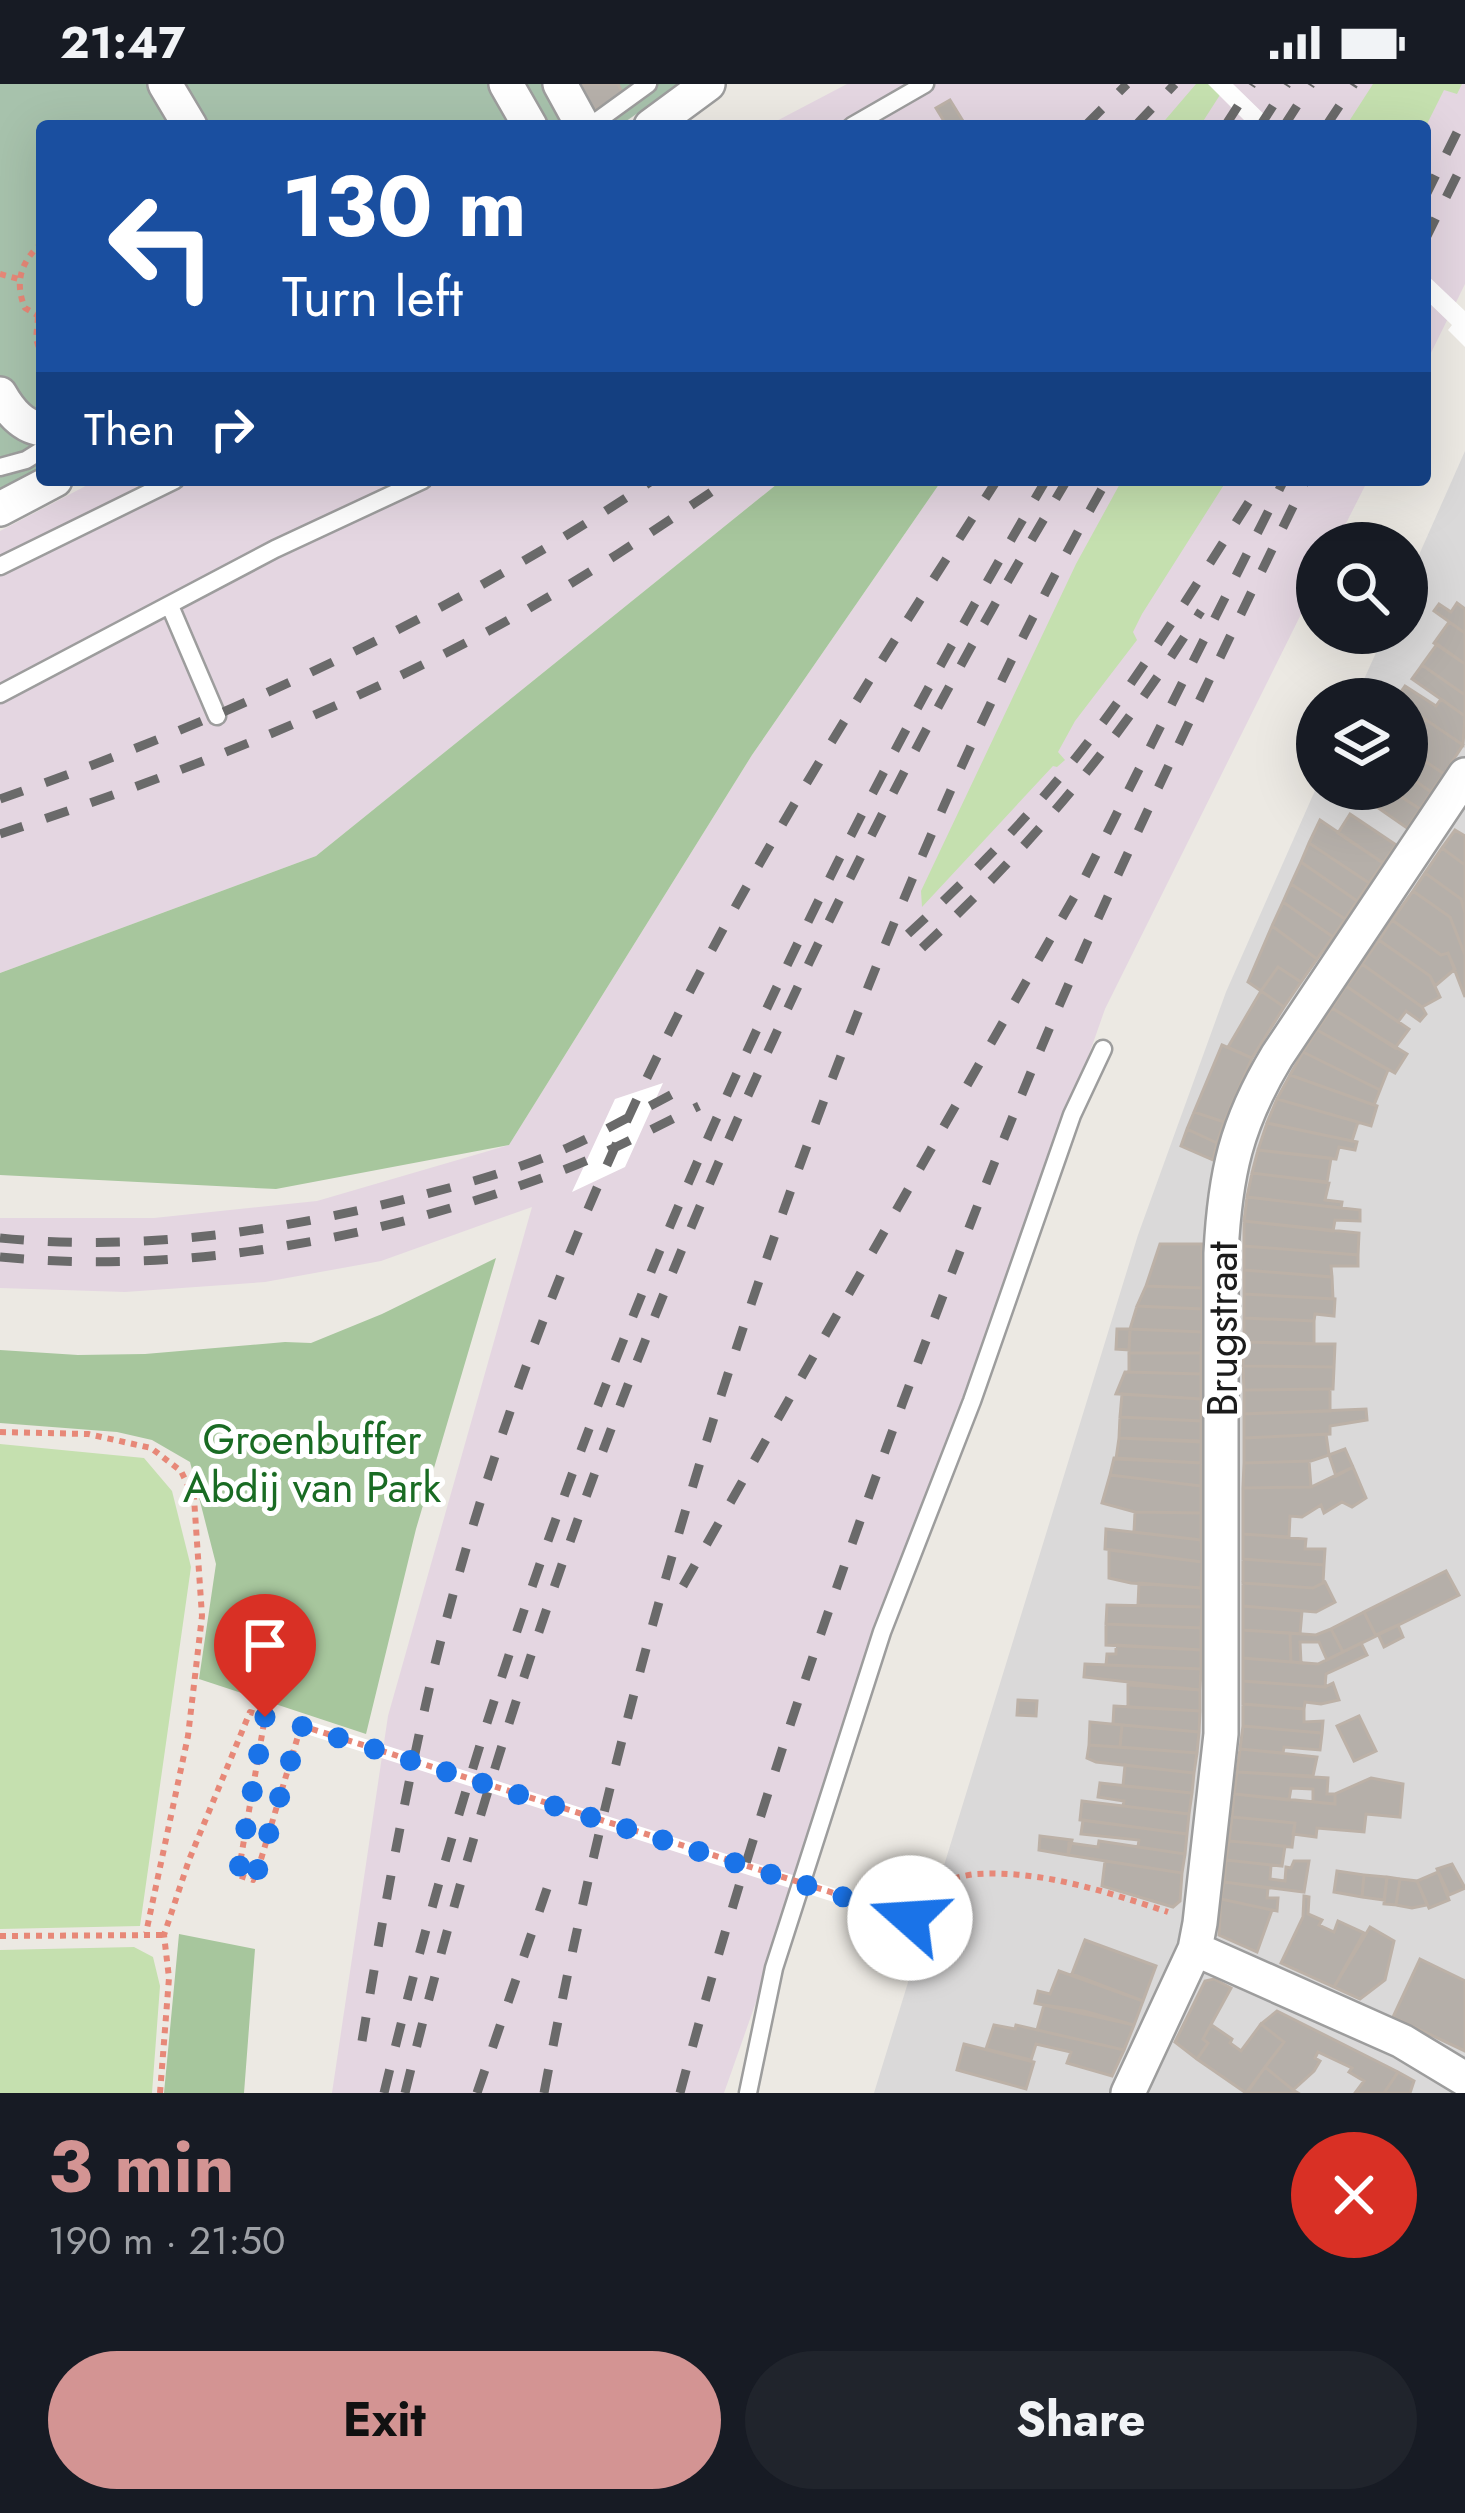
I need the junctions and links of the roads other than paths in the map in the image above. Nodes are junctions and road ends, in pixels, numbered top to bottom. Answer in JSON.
{"nodes":[{"id":1,"x":165,"y":84,"type":"edge"},
{"id":2,"x":506,"y":84,"type":"edge"},
{"id":3,"x":560,"y":84,"type":"edge"},
{"id":4,"x":648,"y":84,"type":"edge"},
{"id":5,"x":708,"y":84,"type":"edge"},
{"id":6,"x":925,"y":84,"type":"edge"},
{"id":7,"x":186,"y":120,"type":"edge"},
{"id":8,"x":527,"y":120,"type":"edge"},
{"id":9,"x":583,"y":120,"type":"edge"},
{"id":10,"x":596,"y":120,"type":"edge"},
{"id":11,"x":659,"y":120,"type":"edge"},
{"id":12,"x":862,"y":120,"type":"edge"},
{"id":13,"x":0,"y":394,"type":"edge"},
{"id":14,"x":36,"y":428,"type":"edge"},
{"id":15,"x":36,"y":454,"type":"edge"},
{"id":16,"x":0,"y":467,"type":"edge"},
{"id":17,"x":44,"y":486,"type":"edge"},
{"id":18,"x":163,"y":486,"type":"edge"},
{"id":19,"x":410,"y":486,"type":"edge"},
{"id":20,"x":0,"y":509,"type":"edge"},
{"id":21,"x":0,"y":566,"type":"edge"},
{"id":22,"x":170,"y":606,"type":"junction"},
{"id":23,"x":0,"y":694,"type":"edge"},
{"id":24,"x":217,"y":716,"type":"dead end"},
{"id":25,"x":1465,"y":775,"type":"edge"},
{"id":26,"x":1103,"y":1048,"type":"dead end"},
{"id":27,"x":1197,"y":1936,"type":"junction"},
{"id":28,"x":1465,"y":2079,"type":"edge"},
{"id":29,"x":748,"y":2093,"type":"edge"},
{"id":30,"x":1128,"y":2093,"type":"edge"}],
"edges":[{"from":1,"to":7,"type":"street"},
{"from":2,"to":8,"type":"street"},
{"from":3,"to":9,"type":"street"},
{"from":4,"to":10,"type":"lane"},
{"from":5,"to":11,"type":"street"},
{"from":6,"to":12,"type":"lane"},
{"from":13,"to":14,"type":"street"},
{"from":15,"to":16,"type":"lane"},
{"from":17,"to":20,"type":"street"},
{"from":18,"to":21,"type":"lane"},
{"from":19,"to":22,"type":"lane"},
{"from":22,"to":23,"type":"lane"},
{"from":22,"to":24,"type":"lane"},
{"from":25,"to":27,"type":"street","name":"Brugstraat"},
{"from":26,"to":29,"type":"lane"},
{"from":27,"to":28,"type":"street"},
{"from":27,"to":30,"type":"street","name":"Brugstraat"}]}
